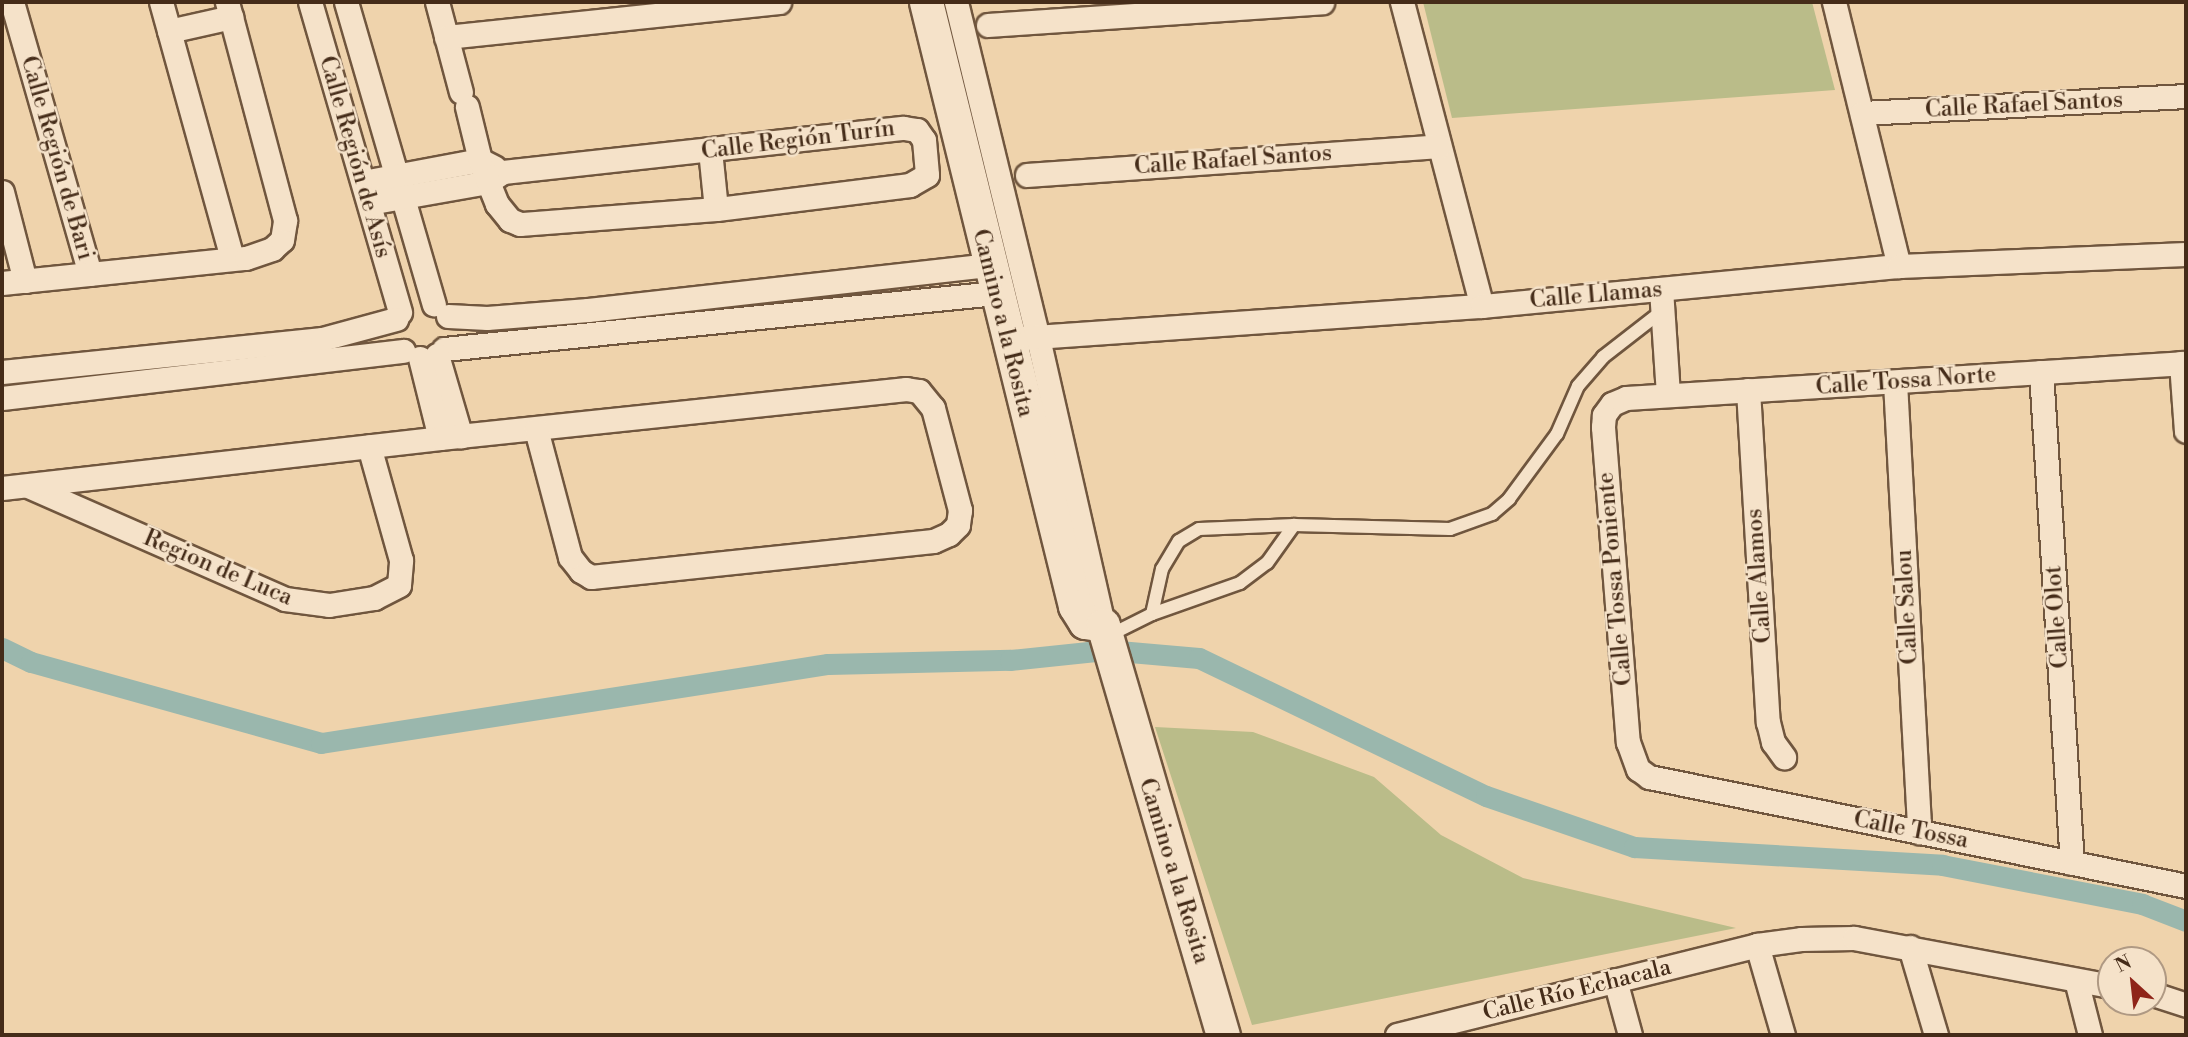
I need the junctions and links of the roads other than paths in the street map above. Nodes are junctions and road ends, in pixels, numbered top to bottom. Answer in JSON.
{"nodes":[{"id":1,"x":12,"y":2,"type":"edge"},
{"id":2,"x":161,"y":2,"type":"edge"},
{"id":3,"x":310,"y":2,"type":"edge"},
{"id":4,"x":346,"y":2,"type":"edge"},
{"id":5,"x":437,"y":2,"type":"edge"},
{"id":6,"x":779,"y":2,"type":"edge"},
{"id":7,"x":926,"y":2,"type":"edge"},
{"id":8,"x":956,"y":2,"type":"edge"},
{"id":9,"x":1322,"y":2,"type":"edge"},
{"id":10,"x":1402,"y":2,"type":"edge"},
{"id":11,"x":1835,"y":2,"type":"edge"},
{"id":12,"x":665,"y":9,"type":"edge"},
{"id":13,"x":229,"y":10,"type":"edge"},
{"id":14,"x":988,"y":25,"type":"dead end"},
{"id":15,"x":169,"y":31,"type":"junction"},
{"id":16,"x":12,"y":37,"type":"edge"},
{"id":17,"x":446,"y":37,"type":"junction"},
{"id":18,"x":2186,"y":96,"type":"edge"},
{"id":19,"x":1862,"y":113,"type":"junction"},
{"id":20,"x":1439,"y":146,"type":"junction"},
{"id":21,"x":710,"y":150,"type":"junction"},
{"id":22,"x":490,"y":171,"type":"junction"},
{"id":23,"x":1027,"y":175,"type":"dead end"},
{"id":24,"x":401,"y":186,"type":"junction"},
{"id":25,"x":2,"y":191,"type":"edge"},
{"id":26,"x":366,"y":192,"type":"junction"},
{"id":27,"x":716,"y":209,"type":"junction"},
{"id":28,"x":2186,"y":254,"type":"edge"},
{"id":29,"x":232,"y":258,"type":"junction"},
{"id":30,"x":1899,"y":266,"type":"junction"},
{"id":31,"x":90,"y":274,"type":"junction"},
{"id":32,"x":992,"y":279,"type":"junction"},
{"id":33,"x":25,"y":281,"type":"junction"},
{"id":34,"x":2,"y":283,"type":"edge"},
{"id":35,"x":712,"y":295,"type":"junction"},
{"id":36,"x":1662,"y":300,"type":"junction"},
{"id":37,"x":1482,"y":306,"type":"junction"},
{"id":38,"x":441,"y":310,"type":"junction"},
{"id":39,"x":398,"y":316,"type":"junction"},
{"id":40,"x":714,"y":321,"type":"junction"},
{"id":41,"x":1022,"y":339,"type":"junction"},
{"id":42,"x":426,"y":353,"type":"junction"},
{"id":43,"x":2184,"y":363,"type":"edge"},
{"id":44,"x":60,"y":366,"type":"junction"},
{"id":45,"x":2,"y":372,"type":"edge"},
{"id":46,"x":2041,"y":372,"type":"junction"},
{"id":47,"x":1895,"y":382,"type":"junction"},
{"id":48,"x":1748,"y":390,"type":"junction"},
{"id":49,"x":63,"y":391,"type":"junction"},
{"id":50,"x":1668,"y":395,"type":"junction"},
{"id":51,"x":2,"y":398,"type":"edge"},
{"id":52,"x":1626,"y":398,"type":"joint"},
{"id":53,"x":536,"y":429,"type":"junction"},
{"id":54,"x":2186,"y":431,"type":"edge"},
{"id":55,"x":451,"y":438,"type":"junction"},
{"id":56,"x":369,"y":446,"type":"junction"},
{"id":57,"x":13,"y":486,"type":"edge"},
{"id":58,"x":1294,"y":525,"type":"junction"},
{"id":59,"x":1152,"y":614,"type":"junction"},
{"id":60,"x":1106,"y":637,"type":"junction"},
{"id":61,"x":1784,"y":757,"type":"dead end"},
{"id":62,"x":1638,"y":769,"type":"joint"},
{"id":63,"x":1919,"y":832,"type":"junction"},
{"id":64,"x":2072,"y":863,"type":"junction"},
{"id":65,"x":2186,"y":886,"type":"edge"},
{"id":66,"x":1757,"y":945,"type":"junction"},
{"id":67,"x":1910,"y":947,"type":"junction"},
{"id":68,"x":1615,"y":980,"type":"junction"},
{"id":69,"x":2076,"y":980,"type":"junction"},
{"id":70,"x":2097,"y":984,"type":"edge"},
{"id":71,"x":2167,"y":999,"type":"edge"},
{"id":72,"x":2186,"y":1005,"type":"edge"},
{"id":73,"x":1467,"y":1027,"type":"edge"},
{"id":74,"x":1223,"y":1035,"type":"edge"},
{"id":75,"x":1398,"y":1035,"type":"edge"},
{"id":76,"x":1630,"y":1035,"type":"edge"},
{"id":77,"x":1783,"y":1035,"type":"edge"},
{"id":78,"x":1936,"y":1035,"type":"edge"},
{"id":79,"x":2090,"y":1035,"type":"edge"}],
"edges":[{"from":1,"to":16,"type":"street","name":"Calle Región de Bari"},
{"from":2,"to":15,"type":"street"},
{"from":3,"to":26,"type":"street","name":"Calle Región de Asís"},
{"from":4,"to":24,"type":"street","name":"Calle Región de Asís"},
{"from":5,"to":17,"type":"street"},
{"from":6,"to":12,"type":"street"},
{"from":7,"to":32,"type":"street","name":"Camino a la Rosita"},
{"from":8,"to":41,"type":"street","name":"Camino a la Rosita"},
{"from":9,"to":14,"type":"street"},
{"from":10,"to":20,"type":"street"},
{"from":11,"to":19,"type":"street"},
{"from":12,"to":17,"type":"street"},
{"from":13,"to":15,"type":"street"},
{"from":13,"to":29,"type":"street"},
{"from":15,"to":29,"type":"street"},
{"from":16,"to":31,"type":"street","name":"Calle Región de Bari"},
{"from":17,"to":22,"type":"street"},
{"from":18,"to":19,"type":"street","name":"Calle Rafael Santos"},
{"from":19,"to":30,"type":"street"},
{"from":20,"to":23,"type":"street","name":"Calle Rafael Santos"},
{"from":20,"to":37,"type":"street"},
{"from":21,"to":22,"type":"street","name":"Calle Región Turín"},
{"from":21,"to":27,"type":"street"},
{"from":21,"to":27,"type":"street","name":"Calle Región Turín"},
{"from":22,"to":24,"type":"street","name":"Calle Región Turín"},
{"from":22,"to":27,"type":"street","name":"Calle Región Turín"},
{"from":24,"to":26,"type":"street","name":"Calle Región Turín"},
{"from":24,"to":38,"type":"street","name":"Calle Región de Asís"},
{"from":25,"to":33,"type":"street"},
{"from":26,"to":39,"type":"street","name":"Calle Región de Asís"},
{"from":28,"to":30,"type":"street","name":"Calle Llamas"},
{"from":29,"to":31,"type":"street"},
{"from":30,"to":36,"type":"street","name":"Calle Llamas"},
{"from":31,"to":33,"type":"street"},
{"from":32,"to":35,"type":"street"},
{"from":32,"to":40,"type":"street"},
{"from":32,"to":41,"type":"street","name":"Camino a la Rosita"},
{"from":33,"to":34,"type":"street"},
{"from":35,"to":38,"type":"street"},
{"from":35,"to":40,"type":"street"},
{"from":36,"to":37,"type":"street","name":"Calle Llamas"},
{"from":36,"to":50,"type":"street"},
{"from":36,"to":58,"type":"lane"},
{"from":37,"to":41,"type":"street","name":"Calle Llamas"},
{"from":38,"to":39,"type":"street"},
{"from":38,"to":42,"type":"street"},
{"from":39,"to":42,"type":"street"},
{"from":39,"to":44,"type":"street"},
{"from":40,"to":42,"type":"street"},
{"from":41,"to":60,"type":"street","name":"Camino a la Rosita"},
{"from":42,"to":49,"type":"street"},
{"from":42,"to":55,"type":"street"},
{"from":43,"to":46,"type":"street","name":"Calle Tossa Norte"},
{"from":43,"to":54,"type":"street"},
{"from":44,"to":45,"type":"street"},
{"from":44,"to":49,"type":"street"},
{"from":46,"to":47,"type":"street","name":"Calle Tossa Norte"},
{"from":46,"to":64,"type":"street","name":"Calle Olot"},
{"from":47,"to":48,"type":"street","name":"Calle Tossa Norte"},
{"from":47,"to":63,"type":"street","name":"Calle Salou"},
{"from":48,"to":50,"type":"street","name":"Calle Tossa Norte"},
{"from":48,"to":61,"type":"street","name":"Calle Alamos"},
{"from":49,"to":51,"type":"street"},
{"from":50,"to":52,"type":"street","name":"Calle Tossa Norte"},
{"from":52,"to":62,"type":"street","name":"Calle Tossa Poniente"},
{"from":53,"to":53,"type":"street","name":"Region de Luca"},
{"from":53,"to":55,"type":"street","name":"Region de Luca"},
{"from":55,"to":56,"type":"street","name":"Region de Luca"},
{"from":56,"to":57,"type":"street","name":"Region de Luca"},
{"from":56,"to":57,"type":"street","name":"Region de Luca"},
{"from":58,"to":59,"type":"lane"},
{"from":58,"to":59,"type":"lane"},
{"from":59,"to":60,"type":"lane"},
{"from":60,"to":74,"type":"street","name":"Camino a la Rosita"},
{"from":62,"to":63,"type":"street","name":"Calle Tossa"},
{"from":63,"to":64,"type":"street","name":"Calle Tossa"},
{"from":64,"to":65,"type":"street","name":"Calle Tossa"},
{"from":66,"to":67,"type":"street","name":"Calle Río Echacala"},
{"from":66,"to":68,"type":"street","name":"Calle Río Echacala"},
{"from":66,"to":77,"type":"street"},
{"from":67,"to":69,"type":"street","name":"Calle Río Echacala"},
{"from":67,"to":78,"type":"street"},
{"from":68,"to":73,"type":"street","name":"Calle Río Echacala"},
{"from":68,"to":76,"type":"street"},
{"from":69,"to":70,"type":"street","name":"Calle Río Echacala"},
{"from":69,"to":79,"type":"street"},
{"from":71,"to":72,"type":"street"},
{"from":73,"to":75,"type":"street","name":"Calle Río Echacala"}]}
